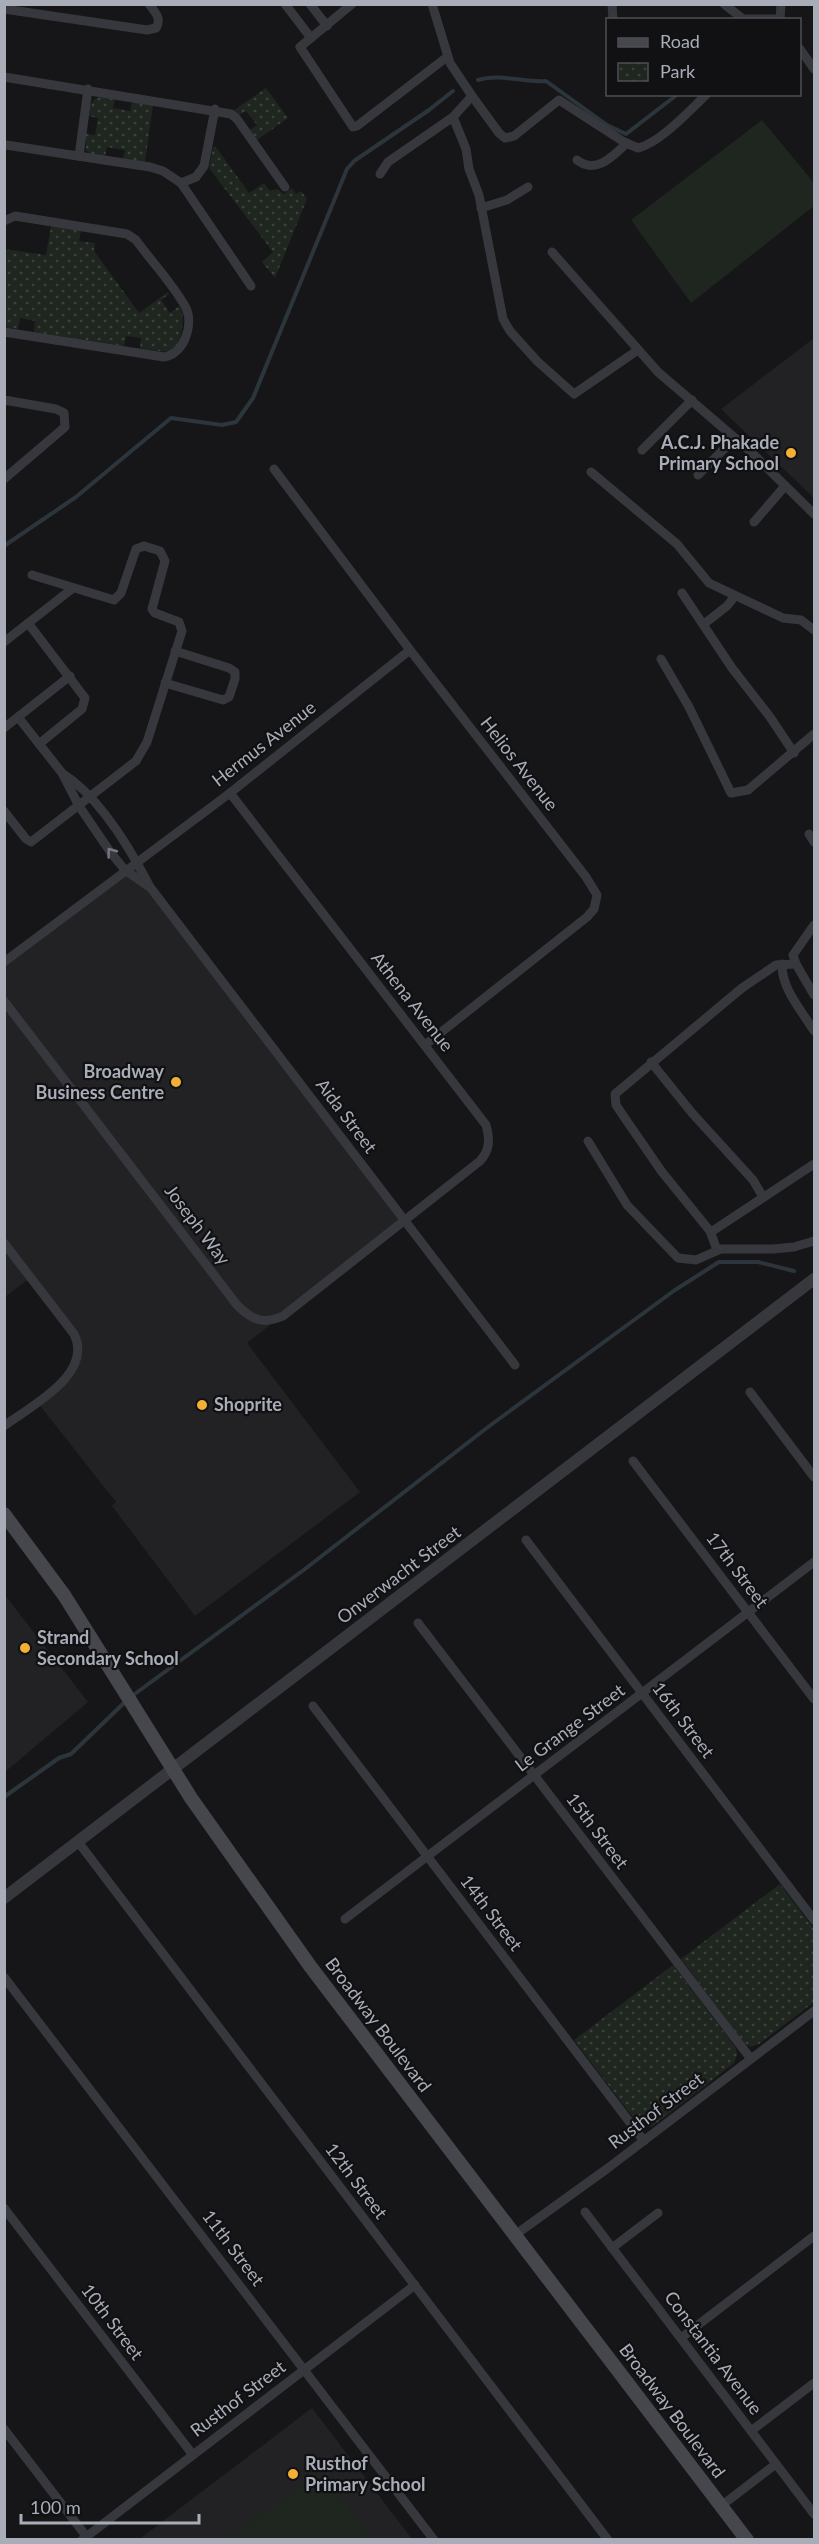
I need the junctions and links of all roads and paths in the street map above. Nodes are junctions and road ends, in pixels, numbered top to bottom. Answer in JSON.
{"nodes":[{"id":1,"x":149,"y":4,"type":"edge"},
{"id":2,"x":285,"y":4,"type":"edge"},
{"id":3,"x":310,"y":4,"type":"edge"},
{"id":4,"x":352,"y":4,"type":"edge"},
{"id":5,"x":432,"y":4,"type":"edge"},
{"id":6,"x":724,"y":4,"type":"edge"},
{"id":7,"x":4,"y":9,"type":"edge"},
{"id":8,"x":780,"y":13,"type":"edge"},
{"id":9,"x":742,"y":18,"type":"edge"},
{"id":10,"x":749,"y":18,"type":"edge"},
{"id":11,"x":327,"y":26,"type":"junction"},
{"id":12,"x":311,"y":38,"type":"junction"},
{"id":13,"x":801,"y":53,"type":"edge"},
{"id":14,"x":447,"y":57,"type":"junction"},
{"id":15,"x":814,"y":69,"type":"edge"},
{"id":16,"x":4,"y":77,"type":"edge"},
{"id":17,"x":88,"y":89,"type":"junction"},
{"id":18,"x":472,"y":96,"type":"junction"},
{"id":19,"x":705,"y":96,"type":"edge"},
{"id":20,"x":215,"y":109,"type":"junction"},
{"id":21,"x":453,"y":117,"type":"junction"},
{"id":22,"x":627,"y":143,"type":"junction"},
{"id":23,"x":6,"y":145,"type":"edge"},
{"id":24,"x":79,"y":156,"type":"junction"},
{"id":25,"x":578,"y":160,"type":"dead end"},
{"id":26,"x":380,"y":174,"type":"dead end"},
{"id":27,"x":181,"y":183,"type":"junction"},
{"id":28,"x":285,"y":187,"type":"dead end"},
{"id":29,"x":528,"y":187,"type":"dead end"},
{"id":30,"x":481,"y":208,"type":"junction"},
{"id":31,"x":4,"y":220,"type":"edge"},
{"id":32,"x":552,"y":252,"type":"dead end"},
{"id":33,"x":251,"y":286,"type":"dead end"},
{"id":34,"x":4,"y":332,"type":"edge"},
{"id":35,"x":638,"y":350,"type":"junction"},
{"id":36,"x":4,"y":400,"type":"edge"},
{"id":37,"x":692,"y":400,"type":"junction"},
{"id":38,"x":735,"y":438,"type":"junction"},
{"id":39,"x":642,"y":450,"type":"dead end"},
{"id":40,"x":274,"y":469,"type":"dead end"},
{"id":41,"x":591,"y":472,"type":"dead end"},
{"id":42,"x":698,"y":475,"type":"dead end"},
{"id":43,"x":4,"y":478,"type":"edge"},
{"id":44,"x":785,"y":486,"type":"junction"},
{"id":45,"x":814,"y":514,"type":"edge"},
{"id":46,"x":754,"y":522,"type":"dead end"},
{"id":47,"x":32,"y":575,"type":"dead end"},
{"id":48,"x":73,"y":588,"type":"junction"},
{"id":49,"x":682,"y":593,"type":"dead end"},
{"id":50,"x":735,"y":596,"type":"junction"},
{"id":51,"x":28,"y":623,"type":"junction"},
{"id":52,"x":704,"y":624,"type":"junction"},
{"id":53,"x":814,"y":630,"type":"edge"},
{"id":54,"x":4,"y":642,"type":"edge"},
{"id":55,"x":410,"y":650,"type":"junction"},
{"id":56,"x":175,"y":651,"type":"junction"},
{"id":57,"x":661,"y":659,"type":"dead end"},
{"id":58,"x":70,"y":676,"type":"junction"},
{"id":59,"x":165,"y":683,"type":"junction"},
{"id":60,"x":18,"y":717,"type":"junction"},
{"id":61,"x":4,"y":728,"type":"edge"},
{"id":62,"x":814,"y":735,"type":"edge"},
{"id":63,"x":39,"y":744,"type":"junction"},
{"id":64,"x":794,"y":753,"type":"junction"},
{"id":65,"x":62,"y":773,"type":"junction"},
{"id":66,"x":230,"y":793,"type":"junction"},
{"id":67,"x":90,"y":797,"type":"junction"},
{"id":68,"x":79,"y":806,"type":"junction"},
{"id":69,"x":4,"y":811,"type":"edge"},
{"id":70,"x":136,"y":861,"type":"junction"},
{"id":71,"x":125,"y":870,"type":"junction"},
{"id":72,"x":150,"y":887,"type":"junction"},
{"id":73,"x":814,"y":925,"type":"edge"},
{"id":74,"x":4,"y":962,"type":"edge"},
{"id":75,"x":782,"y":964,"type":"junction"},
{"id":76,"x":796,"y":964,"type":"junction"},
{"id":77,"x":814,"y":995,"type":"edge"},
{"id":78,"x":4,"y":1001,"type":"edge"},
{"id":79,"x":814,"y":1031,"type":"edge"},
{"id":80,"x":425,"y":1045,"type":"junction"},
{"id":81,"x":651,"y":1062,"type":"junction"},
{"id":82,"x":588,"y":1141,"type":"dead end"},
{"id":83,"x":814,"y":1164,"type":"edge"},
{"id":84,"x":763,"y":1197,"type":"junction"},
{"id":85,"x":405,"y":1220,"type":"junction"},
{"id":86,"x":711,"y":1232,"type":"junction"},
{"id":87,"x":814,"y":1241,"type":"edge"},
{"id":88,"x":4,"y":1243,"type":"edge"},
{"id":89,"x":717,"y":1250,"type":"junction"},
{"id":90,"x":814,"y":1279,"type":"edge"},
{"id":91,"x":515,"y":1365,"type":"dead end"},
{"id":92,"x":750,"y":1392,"type":"dead end"},
{"id":93,"x":4,"y":1426,"type":"edge"},
{"id":94,"x":633,"y":1461,"type":"dead end"},
{"id":95,"x":814,"y":1477,"type":"edge"},
{"id":96,"x":4,"y":1514,"type":"edge"},
{"id":97,"x":525,"y":1540,"type":"dead end"},
{"id":98,"x":814,"y":1562,"type":"edge"},
{"id":99,"x":748,"y":1612,"type":"junction"},
{"id":100,"x":418,"y":1623,"type":"dead end"},
{"id":101,"x":642,"y":1694,"type":"junction"},
{"id":102,"x":814,"y":1699,"type":"edge"},
{"id":103,"x":313,"y":1706,"type":"dead end"},
{"id":104,"x":172,"y":1770,"type":"junction"},
{"id":105,"x":534,"y":1776,"type":"junction"},
{"id":106,"x":78,"y":1843,"type":"junction"},
{"id":107,"x":428,"y":1858,"type":"junction"},
{"id":108,"x":4,"y":1898,"type":"edge"},
{"id":109,"x":345,"y":1919,"type":"dead end"},
{"id":110,"x":814,"y":1920,"type":"edge"},
{"id":111,"x":4,"y":1977,"type":"edge"},
{"id":112,"x":814,"y":2011,"type":"edge"},
{"id":113,"x":751,"y":2059,"type":"junction"},
{"id":114,"x":644,"y":2141,"type":"junction"},
{"id":115,"x":4,"y":2208,"type":"edge"},
{"id":116,"x":585,"y":2212,"type":"dead end"},
{"id":117,"x":658,"y":2213,"type":"dead end"},
{"id":118,"x":515,"y":2235,"type":"junction"},
{"id":119,"x":814,"y":2236,"type":"edge"},
{"id":120,"x":612,"y":2248,"type":"junction"},
{"id":121,"x":415,"y":2286,"type":"junction"},
{"id":122,"x":681,"y":2338,"type":"junction"},
{"id":123,"x":305,"y":2370,"type":"junction"},
{"id":124,"x":814,"y":2383,"type":"edge"},
{"id":125,"x":4,"y":2429,"type":"edge"},
{"id":126,"x":751,"y":2431,"type":"junction"},
{"id":127,"x":193,"y":2455,"type":"junction"},
{"id":128,"x":776,"y":2464,"type":"junction"},
{"id":129,"x":721,"y":2505,"type":"junction"},
{"id":130,"x":814,"y":2514,"type":"edge"},
{"id":131,"x":84,"y":2538,"type":"edge"},
{"id":132,"x":434,"y":2540,"type":"edge"},
{"id":133,"x":608,"y":2540,"type":"edge"},
{"id":134,"x":747,"y":2540,"type":"edge"}],
"edges":[{"from":1,"to":7,"type":"street"},
{"from":2,"to":12,"type":"street"},
{"from":3,"to":11,"type":"street"},
{"from":4,"to":11,"type":"street"},
{"from":5,"to":14,"type":"street"},
{"from":6,"to":9,"type":"street"},
{"from":8,"to":10,"type":"street"},
{"from":11,"to":12,"type":"street"},
{"from":12,"to":14,"type":"street"},
{"from":13,"to":15,"type":"street"},
{"from":14,"to":18,"type":"street"},
{"from":16,"to":17,"type":"street"},
{"from":17,"to":20,"type":"street"},
{"from":17,"to":24,"type":"street"},
{"from":18,"to":21,"type":"street"},
{"from":18,"to":22,"type":"street"},
{"from":19,"to":22,"type":"street"},
{"from":20,"to":27,"type":"street"},
{"from":20,"to":28,"type":"street"},
{"from":21,"to":26,"type":"street"},
{"from":21,"to":30,"type":"street"},
{"from":22,"to":25,"type":"street"},
{"from":23,"to":24,"type":"street"},
{"from":24,"to":27,"type":"street"},
{"from":27,"to":33,"type":"street"},
{"from":29,"to":30,"type":"street"},
{"from":30,"to":35,"type":"street"},
{"from":31,"to":34,"type":"street"},
{"from":32,"to":35,"type":"street"},
{"from":35,"to":37,"type":"street"},
{"from":36,"to":43,"type":"street"},
{"from":37,"to":38,"type":"street"},
{"from":37,"to":39,"type":"street"},
{"from":38,"to":42,"type":"street"},
{"from":38,"to":44,"type":"street"},
{"from":40,"to":55,"type":"street","name":"Helios Avenue"},
{"from":41,"to":50,"type":"street"},
{"from":44,"to":45,"type":"street"},
{"from":44,"to":46,"type":"street"},
{"from":47,"to":48,"type":"street"},
{"from":48,"to":51,"type":"street"},
{"from":48,"to":56,"type":"street"},
{"from":49,"to":52,"type":"street"},
{"from":50,"to":52,"type":"street"},
{"from":50,"to":53,"type":"street"},
{"from":51,"to":54,"type":"street"},
{"from":51,"to":58,"type":"street"},
{"from":52,"to":64,"type":"street"},
{"from":55,"to":66,"type":"street","name":"Hermus Avenue"},
{"from":55,"to":80,"type":"street","name":"Helios Avenue"},
{"from":56,"to":59,"type":"street"},
{"from":56,"to":59,"type":"street"},
{"from":57,"to":64,"type":"street"},
{"from":58,"to":60,"type":"street"},
{"from":58,"to":63,"type":"street"},
{"from":59,"to":67,"type":"street"},
{"from":60,"to":61,"type":"street"},
{"from":60,"to":63,"type":"street"},
{"from":62,"to":64,"type":"street"},
{"from":63,"to":65,"type":"street"},
{"from":65,"to":67,"type":"street","name":"Aida Street"},
{"from":65,"to":68,"type":"street"},
{"from":66,"to":70,"type":"street","name":"Hermus Avenue"},
{"from":66,"to":80,"type":"street","name":"Athena Avenue"},
{"from":67,"to":68,"type":"street"},
{"from":67,"to":70,"type":"street","name":"Aida Street"},
{"from":68,"to":69,"type":"street"},
{"from":71,"to":68,"type":"street","one_way":true},
{"from":70,"to":71,"type":"street","name":"Hermus Avenue"},
{"from":70,"to":72,"type":"street","name":"Aida Street"},
{"from":71,"to":72,"type":"street","name":"Aida Street"},
{"from":71,"to":74,"type":"street","name":"Hermus Avenue"},
{"from":72,"to":85,"type":"street","name":"Aida Street"},
{"from":73,"to":76,"type":"street"},
{"from":75,"to":76,"type":"street"},
{"from":75,"to":79,"type":"street"},
{"from":75,"to":81,"type":"street"},
{"from":76,"to":77,"type":"street"},
{"from":78,"to":85,"type":"street","name":"Joseph Way"},
{"from":80,"to":85,"type":"street","name":"Athena Avenue"},
{"from":81,"to":84,"type":"street"},
{"from":81,"to":86,"type":"street"},
{"from":82,"to":89,"type":"street"},
{"from":83,"to":84,"type":"street"},
{"from":84,"to":86,"type":"street"},
{"from":85,"to":91,"type":"street","name":"Aida Street"},
{"from":86,"to":89,"type":"street"},
{"from":87,"to":89,"type":"street"},
{"from":88,"to":93,"type":"street"},
{"from":90,"to":104,"type":"street","name":"Onverwacht Street"},
{"from":92,"to":95,"type":"street"},
{"from":94,"to":99,"type":"street","name":"17th Street"},
{"from":96,"to":104,"type":"main road","name":"Broadway Boulevard"},
{"from":97,"to":101,"type":"street","name":"16th Street"},
{"from":98,"to":99,"type":"street","name":"Le Grange Street"},
{"from":99,"to":101,"type":"street","name":"Le Grange Street"},
{"from":99,"to":102,"type":"street","name":"17th Street"},
{"from":100,"to":105,"type":"street","name":"15th Street"},
{"from":101,"to":105,"type":"street","name":"Le Grange Street"},
{"from":101,"to":110,"type":"street","name":"16th Street"},
{"from":103,"to":107,"type":"street","name":"14th Street"},
{"from":104,"to":106,"type":"street","name":"Onverwacht Street"},
{"from":104,"to":118,"type":"main road","name":"Broadway Boulevard"},
{"from":105,"to":107,"type":"street","name":"Le Grange Street"},
{"from":105,"to":113,"type":"street","name":"15th Street"},
{"from":106,"to":108,"type":"street","name":"Onverwacht Street"},
{"from":106,"to":121,"type":"street","name":"12th Street"},
{"from":107,"to":109,"type":"street","name":"Le Grange Street"},
{"from":107,"to":114,"type":"street","name":"14th Street"},
{"from":111,"to":123,"type":"street","name":"11th Street"},
{"from":112,"to":113,"type":"street","name":"Rusthof Street"},
{"from":113,"to":114,"type":"street","name":"Rusthof Street"},
{"from":114,"to":118,"type":"street","name":"Rusthof Street"},
{"from":115,"to":127,"type":"street","name":"10th Street"},
{"from":116,"to":120,"type":"street","name":"Constantia Avenue"},
{"from":117,"to":120,"type":"street"},
{"from":118,"to":129,"type":"main road","name":"Broadway Boulevard"},
{"from":119,"to":122,"type":"street"},
{"from":120,"to":122,"type":"street","name":"Constantia Avenue"},
{"from":121,"to":123,"type":"street","name":"Rusthof Street"},
{"from":121,"to":133,"type":"street","name":"12th Street"},
{"from":122,"to":126,"type":"street","name":"Constantia Avenue"},
{"from":123,"to":127,"type":"street","name":"Rusthof Street"},
{"from":123,"to":132,"type":"street","name":"11th Street"},
{"from":124,"to":126,"type":"street"},
{"from":125,"to":131,"type":"street"},
{"from":126,"to":128,"type":"street","name":"Constantia Avenue"},
{"from":127,"to":131,"type":"street","name":"Rusthof Street"},
{"from":128,"to":129,"type":"street"},
{"from":128,"to":130,"type":"street","name":"Constantia Avenue"},
{"from":129,"to":134,"type":"main road","name":"Broadway Boulevard"}]}
